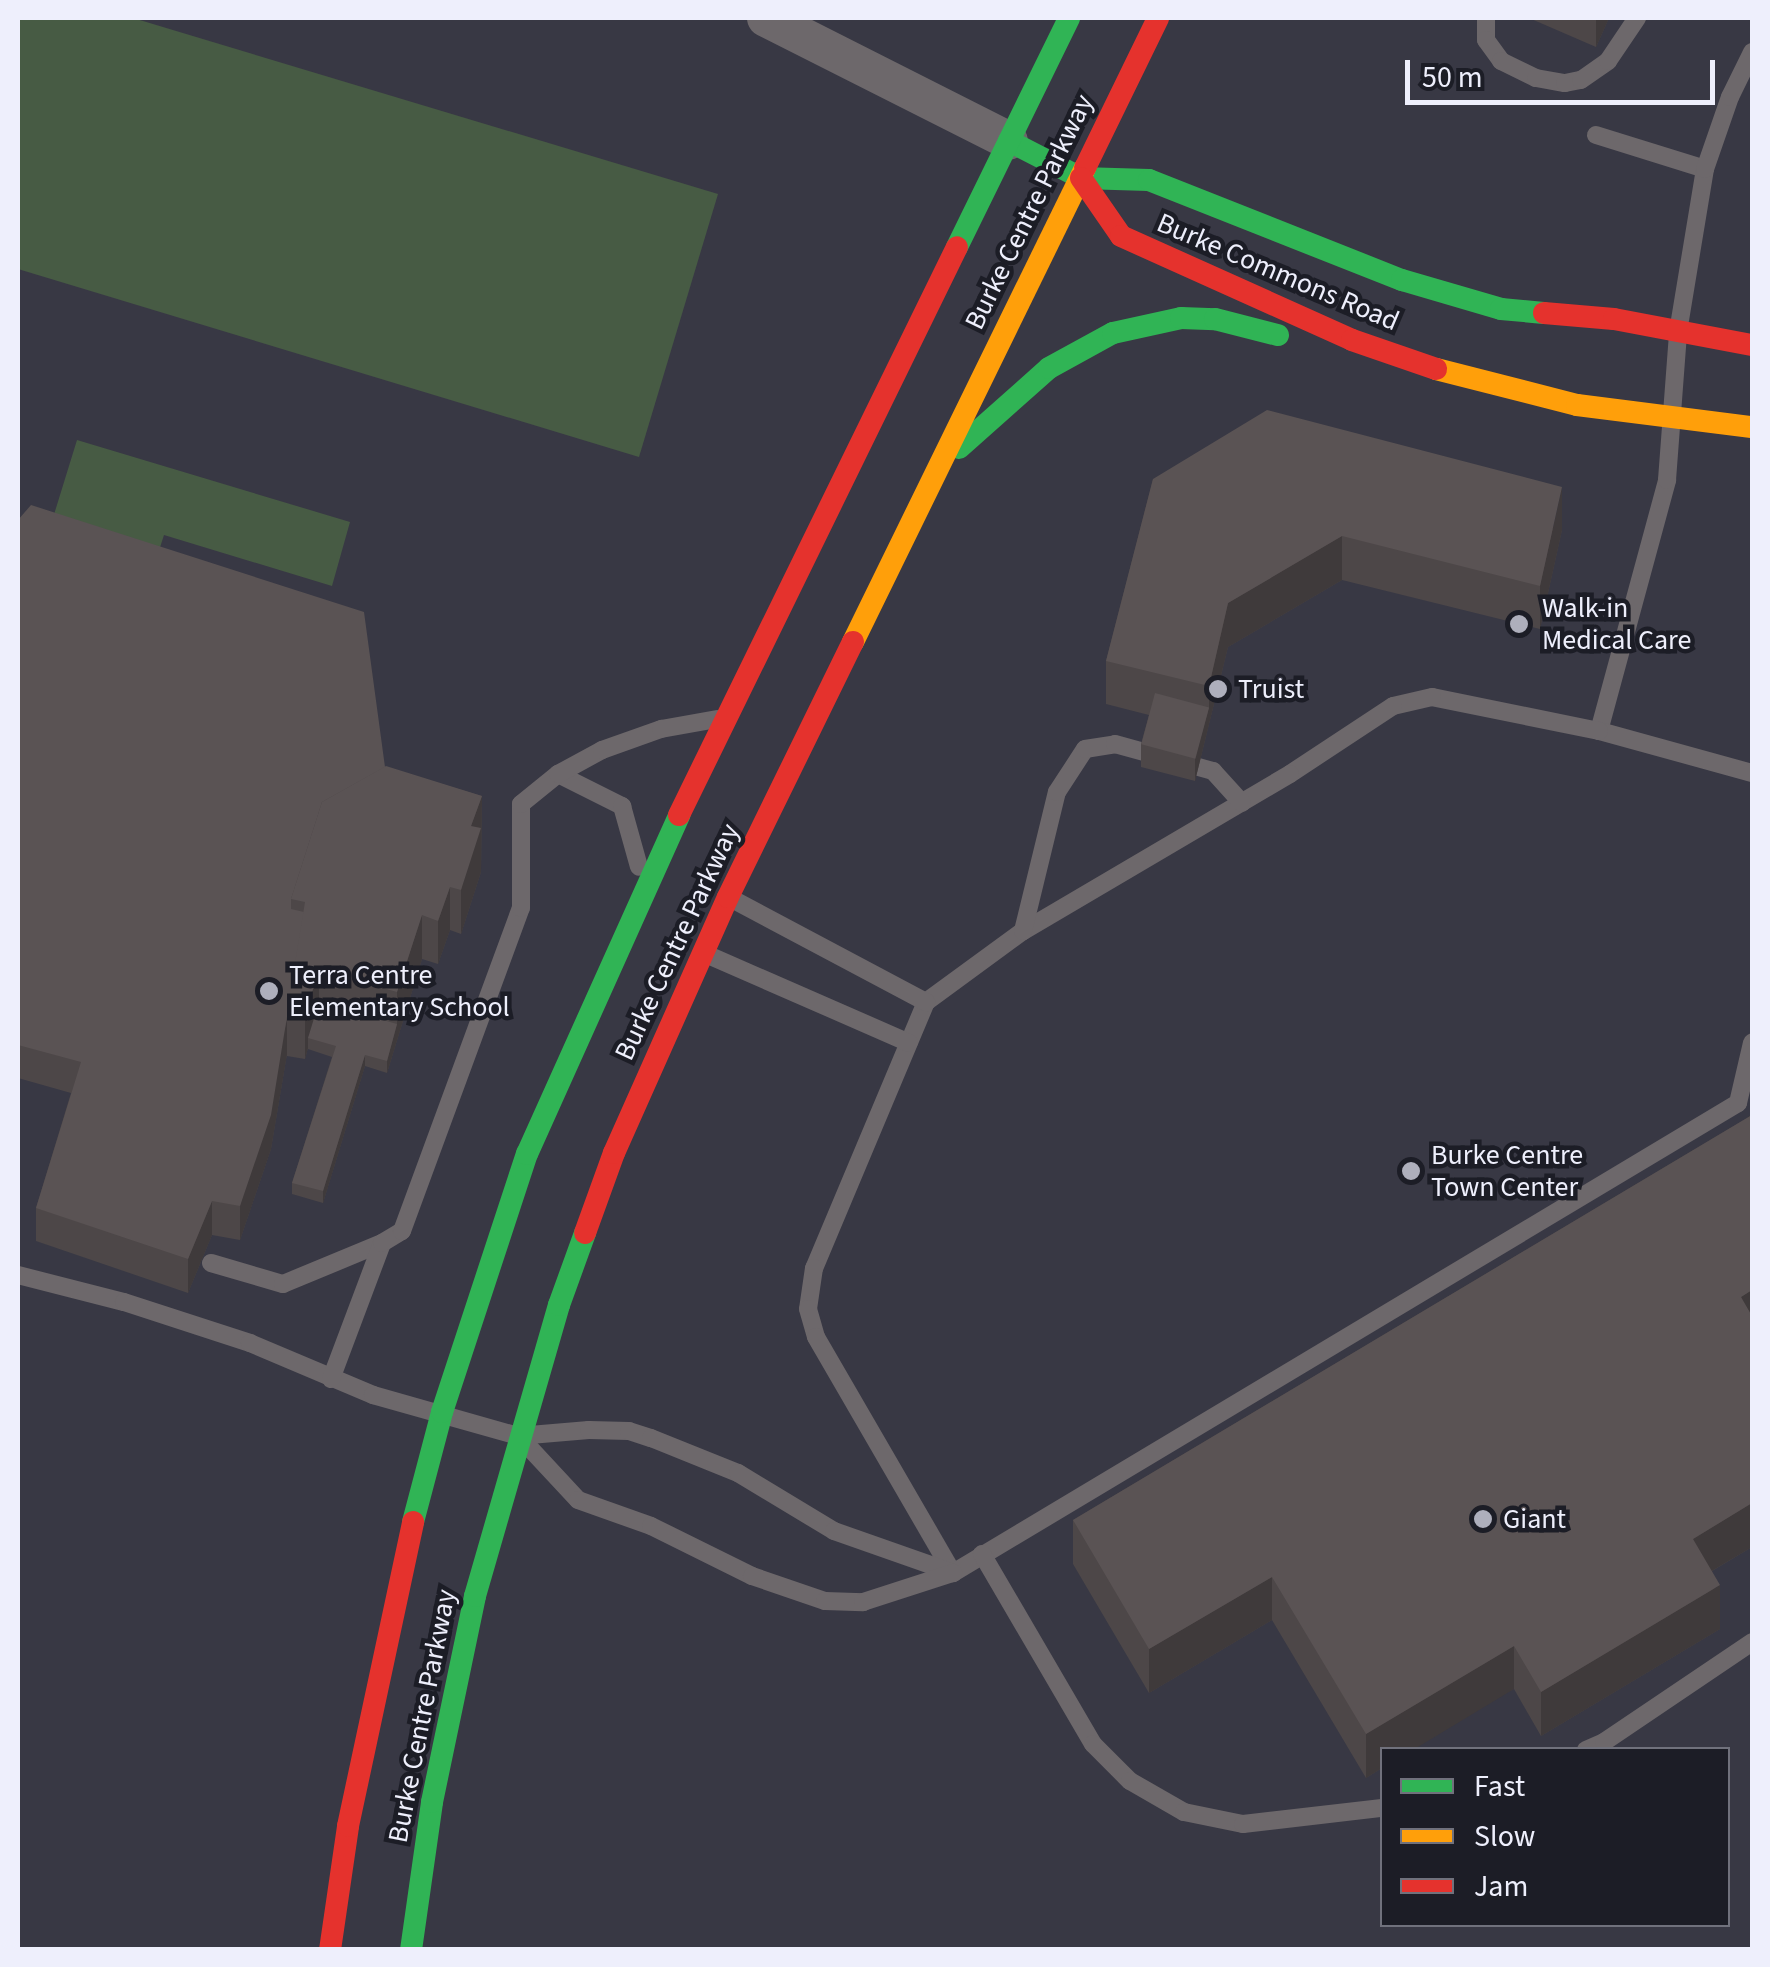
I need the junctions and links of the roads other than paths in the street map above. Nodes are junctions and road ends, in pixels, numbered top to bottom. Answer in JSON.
{"nodes":[{"id":1,"x":766,"y":18,"type":"edge"},
{"id":2,"x":1070,"y":18,"type":"edge"},
{"id":3,"x":1158,"y":18,"type":"edge"},
{"id":4,"x":1486,"y":18,"type":"edge"},
{"id":5,"x":1637,"y":18,"type":"edge"},
{"id":6,"x":1752,"y":52,"type":"edge"},
{"id":7,"x":1596,"y":135,"type":"dead end"},
{"id":8,"x":1009,"y":141,"type":"junction"},
{"id":9,"x":1705,"y":169,"type":"junction"},
{"id":10,"x":1081,"y":178,"type":"junction"},
{"id":11,"x":1678,"y":332,"type":"junction"},
{"id":12,"x":1752,"y":345,"type":"edge"},
{"id":13,"x":1442,"y":372,"type":"junction"},
{"id":14,"x":1672,"y":420,"type":"junction"},
{"id":15,"x":1752,"y":427,"type":"edge"},
{"id":16,"x":936,"y":470,"type":"junction"},
{"id":17,"x":727,"y":717,"type":"junction"},
{"id":18,"x":1599,"y":731,"type":"junction"},
{"id":19,"x":1752,"y":773,"type":"edge"},
{"id":20,"x":558,"y":774,"type":"junction"},
{"id":21,"x":1242,"y":802,"type":"junction"},
{"id":22,"x":644,"y":887,"type":"junction"},
{"id":23,"x":728,"y":897,"type":"junction"},
{"id":24,"x":1023,"y":931,"type":"junction"},
{"id":25,"x":703,"y":953,"type":"junction"},
{"id":26,"x":926,"y":1002,"type":"junction"},
{"id":27,"x":909,"y":1043,"type":"junction"},
{"id":28,"x":1752,"y":1043,"type":"edge"},
{"id":29,"x":382,"y":1243,"type":"junction"},
{"id":30,"x":211,"y":1263,"type":"dead end"},
{"id":31,"x":18,"y":1275,"type":"edge"},
{"id":32,"x":331,"y":1380,"type":"junction"},
{"id":33,"x":442,"y":1412,"type":"junction"},
{"id":34,"x":518,"y":1436,"type":"junction"},
{"id":35,"x":982,"y":1554,"type":"junction"},
{"id":36,"x":953,"y":1573,"type":"junction"},
{"id":37,"x":1752,"y":1642,"type":"edge"},
{"id":38,"x":1593,"y":1747,"type":"edge"},
{"id":39,"x":1380,"y":1808,"type":"edge"},
{"id":40,"x":330,"y":1950,"type":"edge"},
{"id":41,"x":412,"y":1950,"type":"edge"}],
"edges":[{"from":1,"to":8,"type":"street"},
{"from":2,"to":8,"type":"main road","name":"Burke Centre Parkway"},
{"from":3,"to":10,"type":"main road","name":"Burke Centre Parkway"},
{"from":4,"to":5,"type":"lane"},
{"from":6,"to":9,"type":"lane"},
{"from":7,"to":9,"type":"lane"},
{"from":8,"to":10,"type":"main road"},
{"from":8,"to":17,"type":"main road","name":"Burke Centre Parkway"},
{"from":9,"to":11,"type":"lane"},
{"from":10,"to":11,"type":"main road","name":"Burke Commons Road"},
{"from":10,"to":13,"type":"main road","name":"Burke Commons Road"},
{"from":10,"to":16,"type":"main road","name":"Burke Centre Parkway"},
{"from":11,"to":12,"type":"main road","name":"Burke Commons Road"},
{"from":11,"to":14,"type":"lane"},
{"from":13,"to":14,"type":"main road","name":"Burke Commons Road"},
{"from":13,"to":16,"type":"main road"},
{"from":14,"to":15,"type":"main road","name":"Burke Commons Road"},
{"from":14,"to":18,"type":"lane"},
{"from":16,"to":23,"type":"main road","name":"Burke Centre Parkway"},
{"from":17,"to":20,"type":"lane"},
{"from":17,"to":22,"type":"main road","name":"Burke Centre Parkway"},
{"from":18,"to":19,"type":"lane"},
{"from":18,"to":21,"type":"lane"},
{"from":20,"to":22,"type":"lane"},
{"from":20,"to":29,"type":"lane"},
{"from":21,"to":24,"type":"lane"},
{"from":21,"to":24,"type":"lane"},
{"from":22,"to":33,"type":"main road","name":"Burke Centre Parkway"},
{"from":23,"to":25,"type":"main road","name":"Burke Centre Parkway"},
{"from":23,"to":26,"type":"lane"},
{"from":24,"to":26,"type":"lane"},
{"from":25,"to":27,"type":"lane"},
{"from":25,"to":34,"type":"main road","name":"Burke Centre Parkway"},
{"from":26,"to":27,"type":"lane"},
{"from":27,"to":36,"type":"lane"},
{"from":28,"to":35,"type":"lane"},
{"from":29,"to":30,"type":"lane"},
{"from":29,"to":32,"type":"lane"},
{"from":31,"to":32,"type":"lane"},
{"from":32,"to":33,"type":"lane"},
{"from":33,"to":34,"type":"lane"},
{"from":33,"to":40,"type":"main road","name":"Burke Centre Parkway"},
{"from":34,"to":36,"type":"lane"},
{"from":34,"to":36,"type":"lane"},
{"from":34,"to":41,"type":"main road","name":"Burke Centre Parkway"},
{"from":35,"to":36,"type":"lane"},
{"from":35,"to":39,"type":"lane"},
{"from":37,"to":38,"type":"lane"}]}
